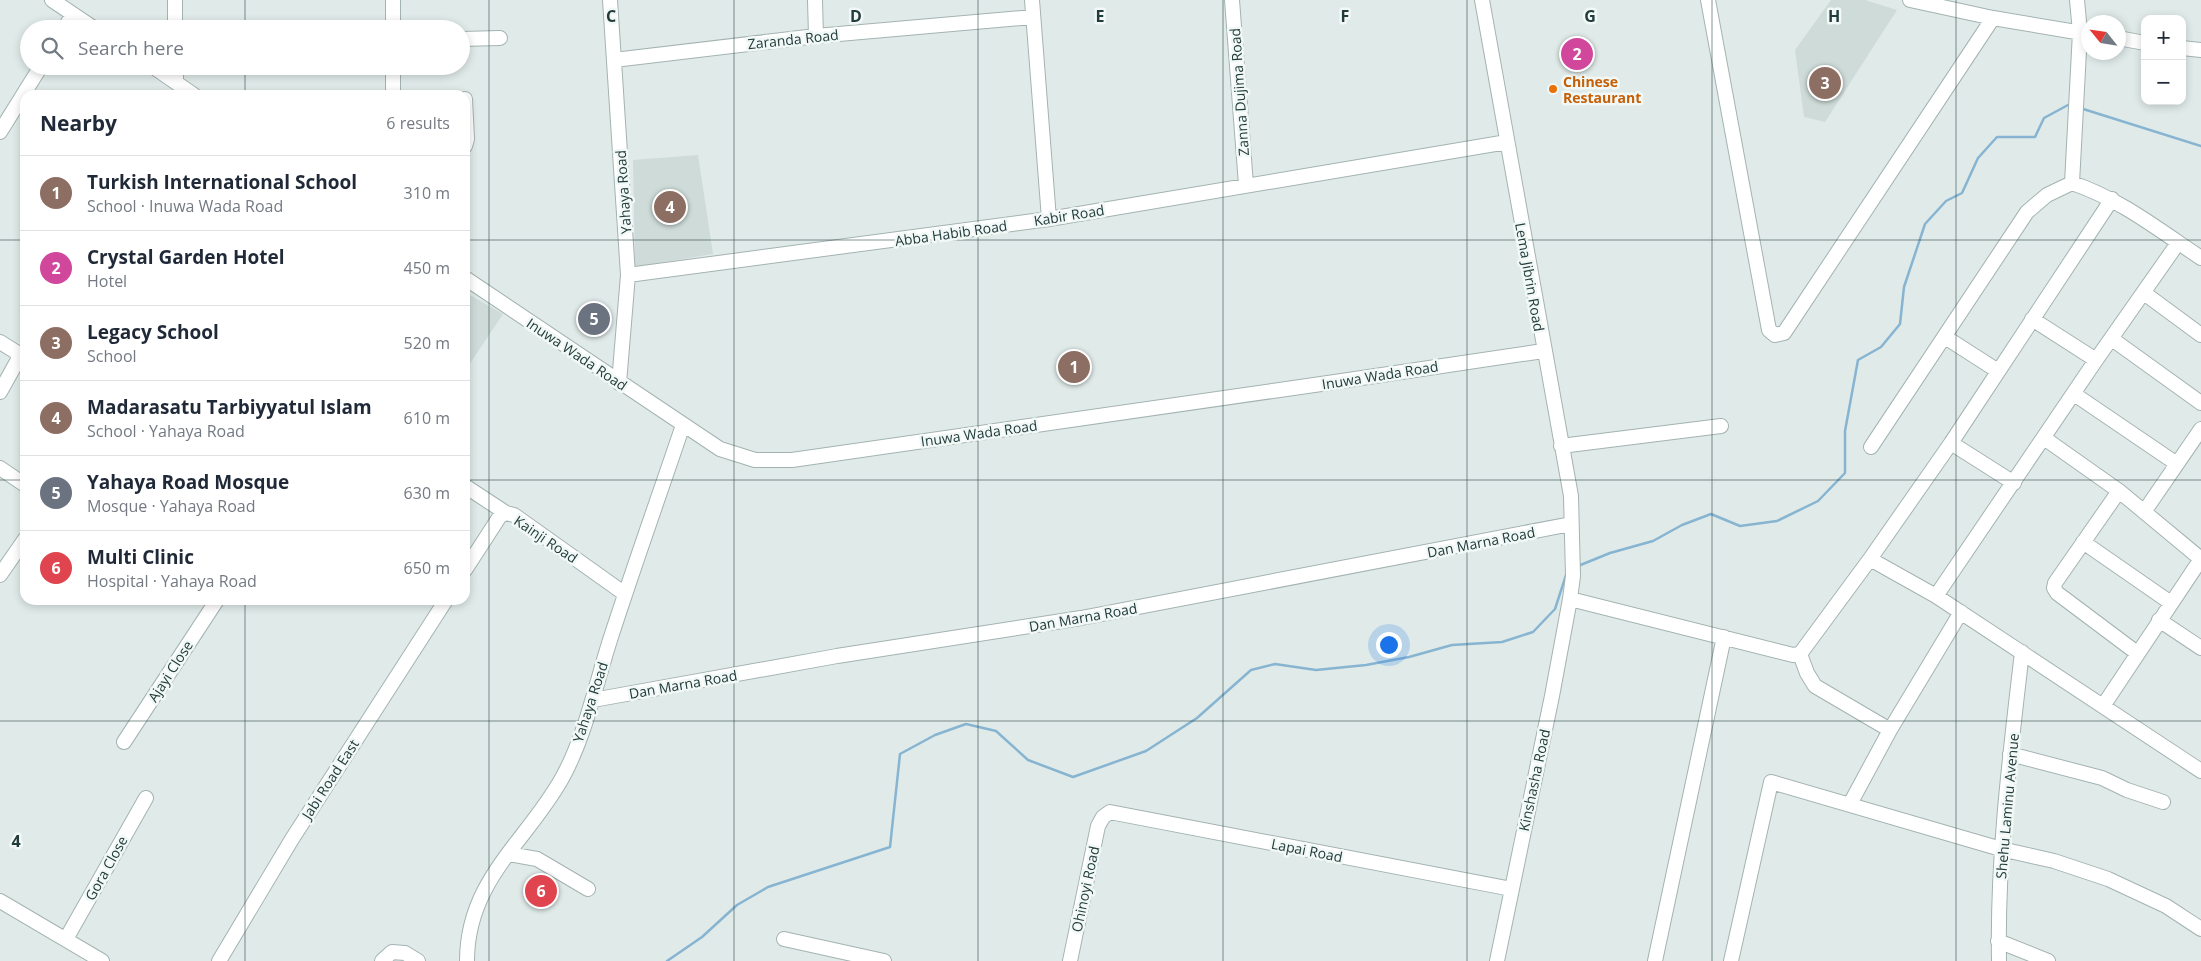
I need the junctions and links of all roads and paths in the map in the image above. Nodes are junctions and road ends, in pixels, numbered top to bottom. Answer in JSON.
{"nodes":[{"id":1,"x":52,"y":0,"type":"edge"},
{"id":2,"x":174,"y":0,"type":"edge"},
{"id":3,"x":393,"y":0,"type":"edge"},
{"id":4,"x":610,"y":0,"type":"edge"},
{"id":5,"x":815,"y":0,"type":"edge"},
{"id":6,"x":1032,"y":0,"type":"edge"},
{"id":7,"x":1232,"y":0,"type":"edge"},
{"id":8,"x":1482,"y":0,"type":"edge"},
{"id":9,"x":1708,"y":0,"type":"edge"},
{"id":10,"x":1910,"y":0,"type":"edge"},
{"id":11,"x":2077,"y":0,"type":"edge"},
{"id":12,"x":73,"y":14,"type":"junction"},
{"id":13,"x":1033,"y":18,"type":"junction"},
{"id":14,"x":1993,"y":18,"type":"junction"},
{"id":15,"x":2081,"y":19,"type":"edge"},
{"id":16,"x":69,"y":20,"type":"edge"},
{"id":17,"x":82,"y":20,"type":"edge"},
{"id":18,"x":175,"y":20,"type":"edge"},
{"id":19,"x":393,"y":20,"type":"edge"},
{"id":20,"x":2081,"y":33,"type":"edge"},
{"id":21,"x":816,"y":36,"type":"junction"},
{"id":22,"x":500,"y":38,"type":"dead end"},
{"id":23,"x":470,"y":39,"type":"edge"},
{"id":24,"x":2126,"y":39,"type":"edge"},
{"id":25,"x":2141,"y":42,"type":"edge"},
{"id":26,"x":2186,"y":48,"type":"edge"},
{"id":27,"x":2201,"y":50,"type":"edge"},
{"id":28,"x":614,"y":60,"type":"junction"},
{"id":29,"x":2081,"y":60,"type":"edge"},
{"id":30,"x":35,"y":75,"type":"edge"},
{"id":31,"x":166,"y":75,"type":"edge"},
{"id":32,"x":176,"y":75,"type":"edge"},
{"id":33,"x":393,"y":75,"type":"edge"},
{"id":34,"x":176,"y":82,"type":"junction"},
{"id":35,"x":26,"y":90,"type":"edge"},
{"id":36,"x":187,"y":90,"type":"edge"},
{"id":37,"x":393,"y":90,"type":"edge"},
{"id":38,"x":20,"y":100,"type":"edge"},
{"id":39,"x":0,"y":132,"type":"edge"},
{"id":40,"x":1507,"y":142,"type":"junction"},
{"id":41,"x":2072,"y":183,"type":"junction"},
{"id":42,"x":1246,"y":185,"type":"junction"},
{"id":43,"x":2112,"y":199,"type":"junction"},
{"id":44,"x":1049,"y":219,"type":"junction"},
{"id":45,"x":2178,"y":243,"type":"junction"},
{"id":46,"x":2201,"y":258,"type":"edge"},
{"id":47,"x":755,"y":262,"type":"dead end"},
{"id":48,"x":628,"y":275,"type":"junction"},
{"id":49,"x":470,"y":281,"type":"edge"},
{"id":50,"x":2144,"y":293,"type":"junction"},
{"id":51,"x":2032,"y":319,"type":"junction"},
{"id":52,"x":2201,"y":335,"type":"edge"},
{"id":53,"x":1945,"y":337,"type":"junction"},
{"id":54,"x":2112,"y":339,"type":"junction"},
{"id":55,"x":0,"y":342,"type":"edge"},
{"id":56,"x":1543,"y":350,"type":"junction"},
{"id":57,"x":2096,"y":360,"type":"junction"},
{"id":58,"x":1998,"y":371,"type":"junction"},
{"id":59,"x":619,"y":384,"type":"junction"},
{"id":60,"x":0,"y":392,"type":"edge"},
{"id":61,"x":2074,"y":394,"type":"junction"},
{"id":62,"x":2201,"y":403,"type":"edge"},
{"id":63,"x":683,"y":425,"type":"junction"},
{"id":64,"x":1721,"y":426,"type":"dead end"},
{"id":65,"x":2201,"y":429,"type":"edge"},
{"id":66,"x":2044,"y":438,"type":"junction"},
{"id":67,"x":1951,"y":443,"type":"junction"},
{"id":68,"x":1561,"y":446,"type":"junction"},
{"id":69,"x":1871,"y":447,"type":"dead end"},
{"id":70,"x":2177,"y":464,"type":"junction"},
{"id":71,"x":0,"y":468,"type":"edge"},
{"id":72,"x":20,"y":482,"type":"edge"},
{"id":73,"x":2014,"y":482,"type":"junction"},
{"id":74,"x":470,"y":489,"type":"edge"},
{"id":75,"x":2118,"y":491,"type":"junction"},
{"id":76,"x":2144,"y":512,"type":"junction"},
{"id":77,"x":506,"y":513,"type":"junction"},
{"id":78,"x":1571,"y":524,"type":"junction"},
{"id":79,"x":2084,"y":542,"type":"junction"},
{"id":80,"x":20,"y":546,"type":"edge"},
{"id":81,"x":1870,"y":559,"type":"junction"},
{"id":82,"x":2201,"y":559,"type":"edge"},
{"id":83,"x":470,"y":562,"type":"edge"},
{"id":84,"x":0,"y":575,"type":"edge"},
{"id":85,"x":1573,"y":576,"type":"joint"},
{"id":86,"x":625,"y":594,"type":"junction"},
{"id":87,"x":1936,"y":596,"type":"junction"},
{"id":88,"x":1570,"y":599,"type":"junction"},
{"id":89,"x":2171,"y":603,"type":"junction"},
{"id":90,"x":214,"y":605,"type":"edge"},
{"id":91,"x":443,"y":605,"type":"edge"},
{"id":92,"x":1961,"y":612,"type":"junction"},
{"id":93,"x":2159,"y":620,"type":"junction"},
{"id":94,"x":1724,"y":637,"type":"junction"},
{"id":95,"x":2201,"y":648,"type":"edge"},
{"id":96,"x":2022,"y":652,"type":"junction"},
{"id":97,"x":2137,"y":653,"type":"junction"},
{"id":98,"x":1800,"y":654,"type":"junction"},
{"id":99,"x":592,"y":700,"type":"junction"},
{"id":100,"x":2103,"y":706,"type":"junction"},
{"id":101,"x":1890,"y":730,"type":"junction"},
{"id":102,"x":124,"y":742,"type":"dead end"},
{"id":103,"x":2010,"y":754,"type":"junction"},
{"id":104,"x":2201,"y":772,"type":"edge"},
{"id":105,"x":146,"y":798,"type":"dead end"},
{"id":106,"x":2163,"y":802,"type":"dead end"},
{"id":107,"x":1850,"y":804,"type":"junction"},
{"id":108,"x":1103,"y":817,"type":"joint"},
{"id":109,"x":2001,"y":849,"type":"junction"},
{"id":110,"x":508,"y":854,"type":"junction"},
{"id":111,"x":588,"y":889,"type":"dead end"},
{"id":112,"x":1512,"y":889,"type":"junction"},
{"id":113,"x":0,"y":901,"type":"edge"},
{"id":114,"x":2201,"y":929,"type":"edge"},
{"id":115,"x":66,"y":939,"type":"junction"},
{"id":116,"x":784,"y":939,"type":"dead end"},
{"id":117,"x":1998,"y":941,"type":"junction"},
{"id":118,"x":102,"y":961,"type":"edge"},
{"id":119,"x":219,"y":961,"type":"edge"},
{"id":120,"x":382,"y":961,"type":"edge"},
{"id":121,"x":418,"y":961,"type":"edge"},
{"id":122,"x":467,"y":961,"type":"edge"},
{"id":123,"x":884,"y":961,"type":"edge"},
{"id":124,"x":1070,"y":961,"type":"edge"},
{"id":125,"x":1496,"y":961,"type":"edge"},
{"id":126,"x":1656,"y":961,"type":"edge"},
{"id":127,"x":1732,"y":961,"type":"edge"},
{"id":128,"x":1999,"y":961,"type":"edge"},
{"id":129,"x":2048,"y":961,"type":"edge"}],
"edges":[{"from":1,"to":12,"type":"street"},
{"from":2,"to":18,"type":"street"},
{"from":3,"to":19,"type":"street"},
{"from":4,"to":28,"type":"street","name":"Yahaya Road"},
{"from":5,"to":21,"type":"street"},
{"from":6,"to":13,"type":"street"},
{"from":7,"to":42,"type":"street","name":"Zanna Dujima Road"},
{"from":8,"to":40,"type":"street","name":"Lema Jibrin Road"},
{"from":9,"to":14,"type":"street"},
{"from":10,"to":14,"type":"street"},
{"from":11,"to":15,"type":"street"},
{"from":12,"to":16,"type":"street"},
{"from":12,"to":17,"type":"street"},
{"from":13,"to":21,"type":"street","name":"Zaranda Road"},
{"from":13,"to":44,"type":"street"},
{"from":14,"to":20,"type":"street"},
{"from":21,"to":28,"type":"street","name":"Zaranda Road"},
{"from":22,"to":23,"type":"street"},
{"from":24,"to":25,"type":"street"},
{"from":26,"to":27,"type":"street"},
{"from":28,"to":48,"type":"street","name":"Yahaya Road"},
{"from":29,"to":41,"type":"street"},
{"from":30,"to":35,"type":"street"},
{"from":31,"to":34,"type":"street"},
{"from":32,"to":34,"type":"street"},
{"from":33,"to":37,"type":"street"},
{"from":34,"to":36,"type":"street"},
{"from":38,"to":39,"type":"street"},
{"from":40,"to":42,"type":"street","name":"Kabir Road"},
{"from":40,"to":56,"type":"street","name":"Lema Jibrin Road"},
{"from":41,"to":43,"type":"street"},
{"from":41,"to":53,"type":"street"},
{"from":42,"to":44,"type":"street","name":"Kabir Road"},
{"from":43,"to":45,"type":"street"},
{"from":43,"to":51,"type":"street"},
{"from":44,"to":47,"type":"street","name":"Abba Habib Road"},
{"from":44,"to":48,"type":"street","name":"Kabir Road"},
{"from":45,"to":46,"type":"street"},
{"from":45,"to":50,"type":"street"},
{"from":48,"to":59,"type":"street","name":"Yahaya Road"},
{"from":49,"to":59,"type":"street","name":"Inuwa Wada Road"},
{"from":50,"to":52,"type":"street"},
{"from":50,"to":54,"type":"street"},
{"from":51,"to":57,"type":"street"},
{"from":51,"to":58,"type":"street"},
{"from":53,"to":58,"type":"street"},
{"from":53,"to":69,"type":"street"},
{"from":54,"to":57,"type":"street"},
{"from":54,"to":62,"type":"street"},
{"from":55,"to":60,"type":"street"},
{"from":56,"to":63,"type":"street","name":"Inuwa Wada Road"},
{"from":56,"to":68,"type":"street","name":"Lema Jibrin Road"},
{"from":57,"to":61,"type":"street"},
{"from":58,"to":67,"type":"street"},
{"from":59,"to":63,"type":"street","name":"Inuwa Wada Road"},
{"from":61,"to":66,"type":"street"},
{"from":61,"to":70,"type":"street"},
{"from":63,"to":86,"type":"street","name":"Yahaya Road"},
{"from":64,"to":68,"type":"street"},
{"from":65,"to":70,"type":"street"},
{"from":66,"to":73,"type":"street"},
{"from":66,"to":75,"type":"street"},
{"from":67,"to":73,"type":"street"},
{"from":67,"to":81,"type":"street"},
{"from":68,"to":78,"type":"street","name":"Lema Jibrin Road"},
{"from":70,"to":76,"type":"street"},
{"from":71,"to":72,"type":"street"},
{"from":73,"to":87,"type":"street"},
{"from":74,"to":77,"type":"street","name":"Kainji Road"},
{"from":75,"to":76,"type":"street"},
{"from":75,"to":79,"type":"street"},
{"from":76,"to":82,"type":"street"},
{"from":77,"to":83,"type":"street"},
{"from":77,"to":86,"type":"street","name":"Kainji Road"},
{"from":78,"to":85,"type":"street","name":"Lema Jibrin Road"},
{"from":78,"to":99,"type":"street","name":"Dan Marna Road"},
{"from":79,"to":89,"type":"street"},
{"from":79,"to":97,"type":"street"},
{"from":80,"to":84,"type":"street"},
{"from":81,"to":87,"type":"street"},
{"from":81,"to":98,"type":"street"},
{"from":82,"to":89,"type":"street"},
{"from":85,"to":88,"type":"street","name":"Kinshasha Road"},
{"from":86,"to":99,"type":"street","name":"Yahaya Road"},
{"from":87,"to":92,"type":"street"},
{"from":88,"to":94,"type":"street"},
{"from":88,"to":112,"type":"street","name":"Kinshasha Road"},
{"from":89,"to":93,"type":"street"},
{"from":90,"to":102,"type":"street","name":"Ajayi Close"},
{"from":91,"to":119,"type":"street","name":"Jabi Road East"},
{"from":92,"to":96,"type":"street"},
{"from":92,"to":101,"type":"street"},
{"from":93,"to":95,"type":"street"},
{"from":93,"to":97,"type":"street"},
{"from":94,"to":98,"type":"street"},
{"from":94,"to":126,"type":"street"},
{"from":96,"to":100,"type":"street"},
{"from":96,"to":103,"type":"street","name":"Shehu Laminu Avenue"},
{"from":97,"to":100,"type":"street"},
{"from":98,"to":101,"type":"street"},
{"from":99,"to":110,"type":"street","name":"Yahaya Road"},
{"from":100,"to":104,"type":"street"},
{"from":101,"to":107,"type":"street"},
{"from":103,"to":106,"type":"street"},
{"from":103,"to":109,"type":"street","name":"Shehu Laminu Avenue"},
{"from":105,"to":115,"type":"street","name":"Gora Close"},
{"from":107,"to":109,"type":"street"},
{"from":107,"to":127,"type":"street"},
{"from":108,"to":112,"type":"street","name":"Lapai Road"},
{"from":108,"to":124,"type":"street","name":"Ohinoyi Road"},
{"from":109,"to":114,"type":"street"},
{"from":109,"to":117,"type":"street","name":"Shehu Laminu Avenue"},
{"from":110,"to":111,"type":"street"},
{"from":110,"to":122,"type":"street","name":"Yahaya Road"},
{"from":112,"to":125,"type":"street","name":"Kinshasha Road"},
{"from":113,"to":115,"type":"street"},
{"from":115,"to":118,"type":"street"},
{"from":116,"to":123,"type":"street"},
{"from":117,"to":128,"type":"street","name":"Shehu Laminu Avenue"},
{"from":117,"to":129,"type":"street"},
{"from":120,"to":121,"type":"street"}]}
